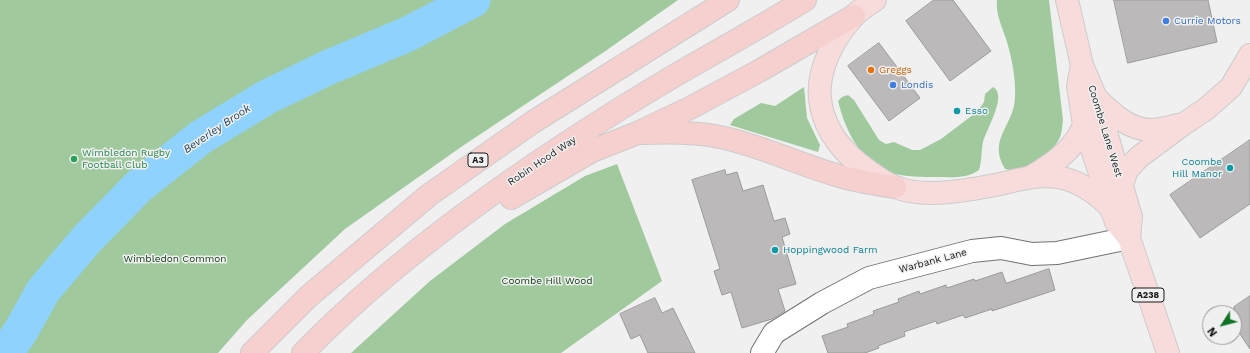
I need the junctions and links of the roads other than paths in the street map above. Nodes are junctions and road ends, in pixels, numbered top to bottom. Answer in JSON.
{"nodes":[{"id":1,"x":728,"y":0,"type":"edge"},
{"id":2,"x":805,"y":0,"type":"edge"},
{"id":3,"x":875,"y":0,"type":"edge"},
{"id":4,"x":1067,"y":0,"type":"edge"},
{"id":5,"x":854,"y":16,"type":"junction"},
{"id":6,"x":1250,"y":55,"type":"edge"},
{"id":7,"x":1081,"y":62,"type":"junction"},
{"id":8,"x":1096,"y":98,"type":"junction"},
{"id":9,"x":1084,"y":125,"type":"junction"},
{"id":10,"x":1182,"y":125,"type":"junction"},
{"id":11,"x":635,"y":134,"type":"junction"},
{"id":12,"x":1030,"y":177,"type":"junction"},
{"id":13,"x":1122,"y":185,"type":"junction"},
{"id":14,"x":896,"y":187,"type":"junction"},
{"id":15,"x":1111,"y":208,"type":"junction"},
{"id":16,"x":1129,"y":238,"type":"junction"},
{"id":17,"x":402,"y":262,"type":"junction"},
{"id":18,"x":252,"y":353,"type":"edge"},
{"id":19,"x":303,"y":353,"type":"edge"},
{"id":20,"x":762,"y":353,"type":"edge"},
{"id":21,"x":1168,"y":353,"type":"edge"}],
"edges":[{"from":1,"to":18,"type":"highway","number":"A3"},
{"from":2,"to":17,"type":"highway","name":"Robin Hood Way"},
{"from":3,"to":5,"type":"main road"},
{"from":4,"to":7,"type":"main road","number":"A238"},
{"from":5,"to":11,"type":"highway"},
{"from":5,"to":14,"type":"main road"},
{"from":6,"to":10,"type":"main road"},
{"from":7,"to":8,"type":"main road","name":"Coombe Lane West","number":"A238"},
{"from":7,"to":9,"type":"main road","name":"Coombe Lane West","number":"A238"},
{"from":8,"to":10,"type":"main road"},
{"from":8,"to":13,"type":"main road","name":"Coombe Lane West","number":"A238"},
{"from":9,"to":12,"type":"main road"},
{"from":9,"to":15,"type":"main road","name":"Coombe Lane West","number":"A238"},
{"from":10,"to":13,"type":"main road"},
{"from":11,"to":14,"type":"highway"},
{"from":11,"to":17,"type":"highway"},
{"from":12,"to":14,"type":"main road"},
{"from":12,"to":15,"type":"main road"},
{"from":13,"to":16,"type":"main road","name":"Coombe Lane West","number":"A238"},
{"from":15,"to":16,"type":"main road","name":"Coombe Lane West","number":"A238"},
{"from":16,"to":20,"type":"street","name":"Warbank Lane"},
{"from":16,"to":21,"type":"main road","name":"Coombe Lane West","number":"A238"},
{"from":17,"to":19,"type":"highway","name":"Robin Hood Way"}]}
